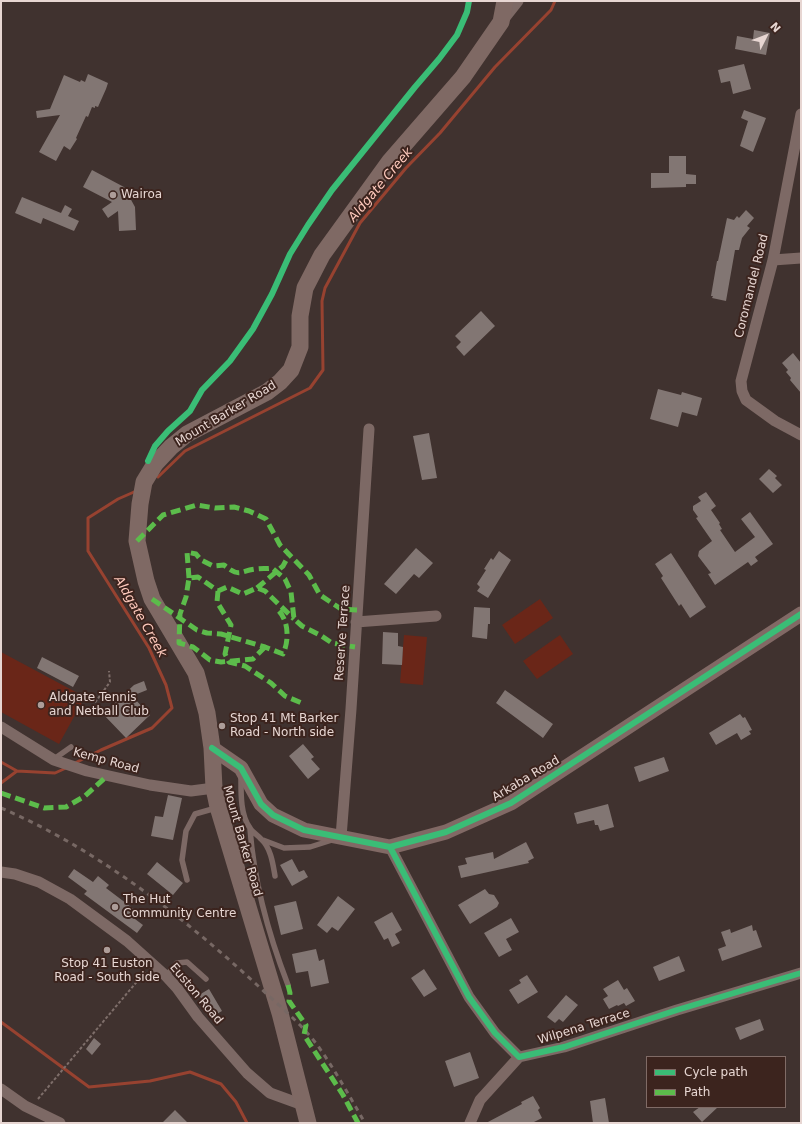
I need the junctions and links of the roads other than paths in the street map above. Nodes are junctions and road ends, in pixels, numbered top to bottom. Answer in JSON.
{"nodes":[{"id":1,"x":505,"y":1,"type":"edge"},
{"id":2,"x":518,"y":1,"type":"edge"},
{"id":3,"x":501,"y":22,"type":"junction"},
{"id":4,"x":801,"y":114,"type":"edge"},
{"id":5,"x":801,"y":258,"type":"edge"},
{"id":6,"x":773,"y":260,"type":"junction"},
{"id":7,"x":369,"y":430,"type":"dead end"},
{"id":8,"x":801,"y":435,"type":"edge"},
{"id":9,"x":801,"y":614,"type":"edge"},
{"id":10,"x":436,"y":616,"type":"dead end"},
{"id":11,"x":356,"y":622,"type":"junction"},
{"id":12,"x":1,"y":727,"type":"edge"},
{"id":13,"x":71,"y":747,"type":"dead end"},
{"id":14,"x":212,"y":748,"type":"junction"},
{"id":15,"x":54,"y":760,"type":"junction"},
{"id":16,"x":241,"y":768,"type":"junction"},
{"id":17,"x":214,"y":788,"type":"junction"},
{"id":18,"x":218,"y":807,"type":"junction"},
{"id":19,"x":250,"y":829,"type":"junction"},
{"id":20,"x":341,"y":837,"type":"junction"},
{"id":21,"x":263,"y":840,"type":"junction"},
{"id":22,"x":390,"y":847,"type":"junction"},
{"id":23,"x":1,"y":872,"type":"edge"},
{"id":24,"x":274,"y":876,"type":"dead end"},
{"id":25,"x":187,"y":880,"type":"dead end"},
{"id":26,"x":801,"y":973,"type":"edge"},
{"id":27,"x":166,"y":976,"type":"junction"},
{"id":28,"x":206,"y":979,"type":"dead end"},
{"id":29,"x":288,"y":985,"type":"dead end"},
{"id":30,"x":519,"y":1057,"type":"junction"},
{"id":31,"x":1,"y":1089,"type":"edge"},
{"id":32,"x":303,"y":1105,"type":"junction"},
{"id":33,"x":60,"y":1123,"type":"edge"},
{"id":34,"x":308,"y":1123,"type":"edge"},
{"id":35,"x":470,"y":1123,"type":"edge"}],
"edges":[{"from":1,"to":3,"type":"main road","name":"Mount Barker Road"},
{"from":2,"to":3,"type":"street"},
{"from":3,"to":14,"type":"main road","name":"Mount Barker Road"},
{"from":4,"to":6,"type":"street","name":"Coromandel Road"},
{"from":5,"to":6,"type":"street"},
{"from":6,"to":8,"type":"street","name":"Coromandel Road"},
{"from":7,"to":11,"type":"street","name":"Reserve Terrace"},
{"from":9,"to":22,"type":"street","name":"Arkaba Road"},
{"from":10,"to":11,"type":"street"},
{"from":11,"to":20,"type":"street","name":"Reserve Terrace"},
{"from":12,"to":15,"type":"street","name":"Kemp Road"},
{"from":13,"to":15,"type":"lane"},
{"from":14,"to":16,"type":"street","name":"Arkaba Road"},
{"from":14,"to":17,"type":"main road","name":"Mount Barker Road"},
{"from":15,"to":17,"type":"street","name":"Kemp Road"},
{"from":16,"to":19,"type":"lane"},
{"from":16,"to":20,"type":"street","name":"Arkaba Road"},
{"from":17,"to":18,"type":"main road","name":"Mount Barker Road"},
{"from":18,"to":25,"type":"lane"},
{"from":18,"to":32,"type":"main road","name":"Mount Barker Road"},
{"from":19,"to":21,"type":"lane"},
{"from":19,"to":29,"type":"lane"},
{"from":20,"to":21,"type":"lane"},
{"from":20,"to":22,"type":"street","name":"Arkaba Road"},
{"from":21,"to":24,"type":"lane"},
{"from":22,"to":30,"type":"street"},
{"from":23,"to":27,"type":"street","name":"Euston Road"},
{"from":26,"to":30,"type":"street","name":"Wilpena Terrace"},
{"from":27,"to":28,"type":"lane"},
{"from":27,"to":32,"type":"street","name":"Euston Road"},
{"from":30,"to":35,"type":"street"},
{"from":31,"to":33,"type":"street"},
{"from":32,"to":34,"type":"main road","name":"Mount Barker Road"}]}
